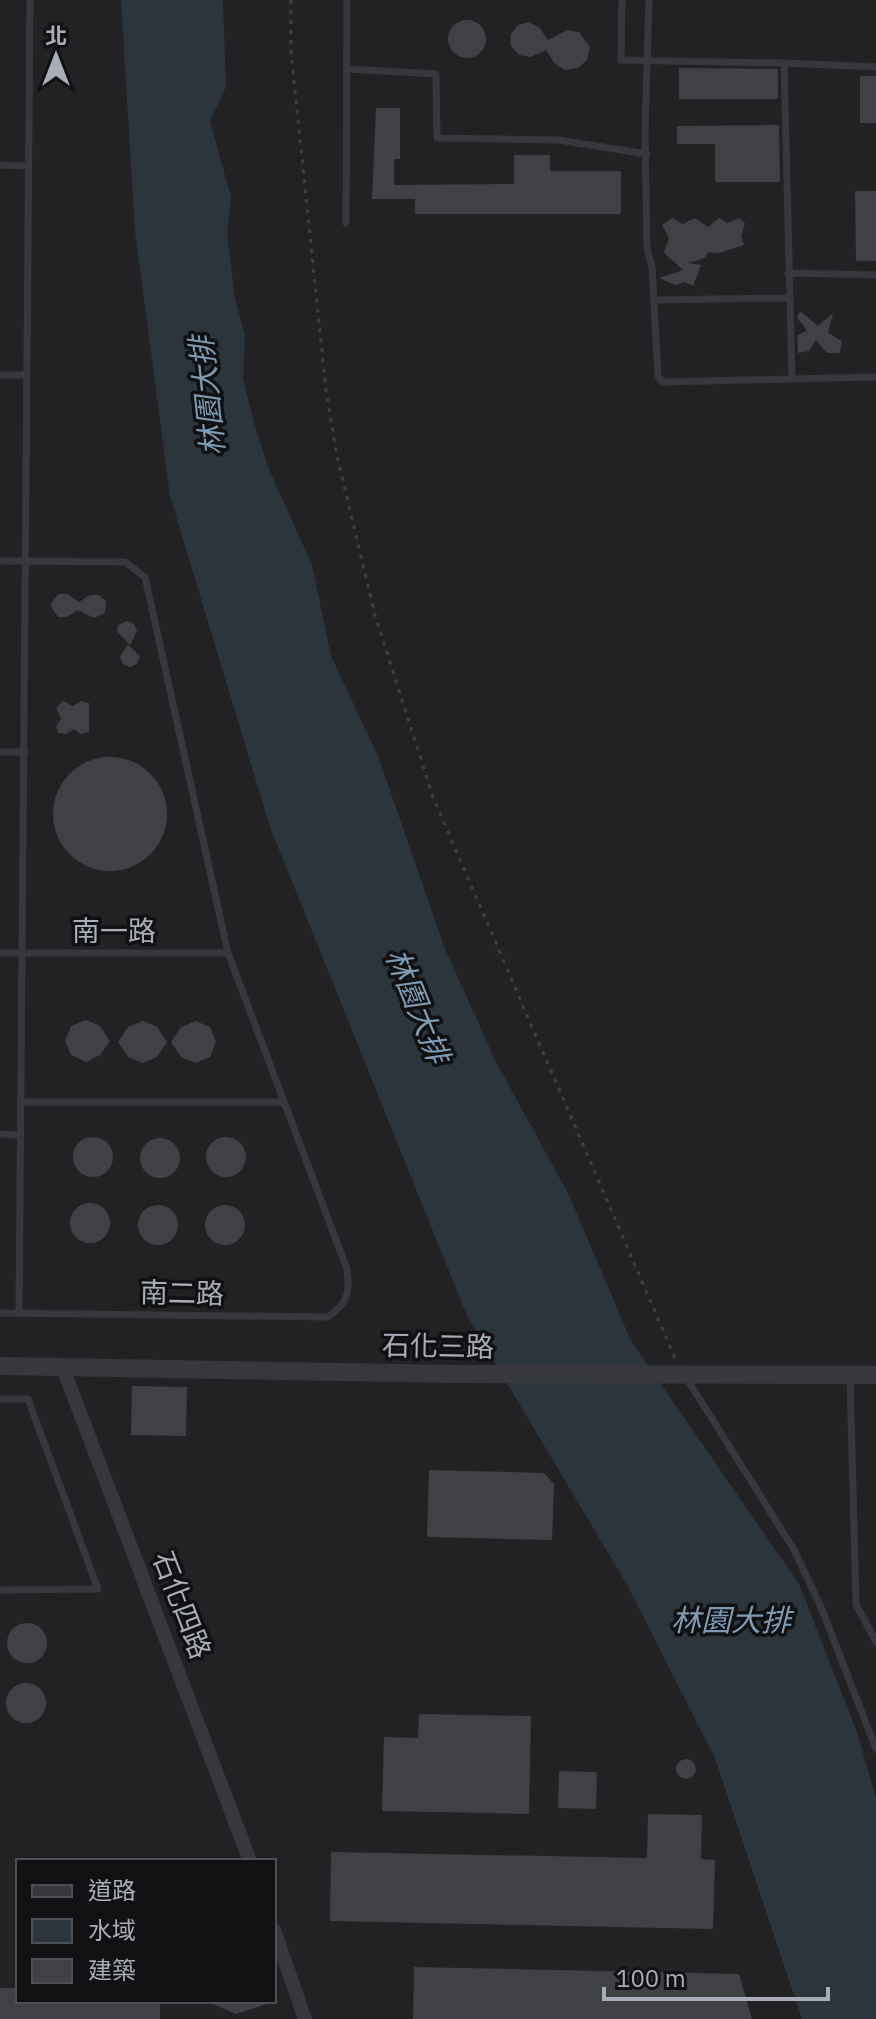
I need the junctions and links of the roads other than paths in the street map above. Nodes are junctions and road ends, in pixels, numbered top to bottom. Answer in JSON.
{"nodes":[{"id":1,"x":30,"y":0,"type":"edge"},
{"id":2,"x":347,"y":0,"type":"edge"},
{"id":3,"x":622,"y":0,"type":"edge"},
{"id":4,"x":649,"y":0,"type":"edge"},
{"id":5,"x":648,"y":60,"type":"junction"},
{"id":6,"x":784,"y":63,"type":"junction"},
{"id":7,"x":876,"y":67,"type":"edge"},
{"id":8,"x":347,"y":69,"type":"junction"},
{"id":9,"x":647,"y":154,"type":"junction"},
{"id":10,"x":0,"y":165,"type":"edge"},
{"id":11,"x":28,"y":166,"type":"junction"},
{"id":12,"x":346,"y":223,"type":"dead end"},
{"id":13,"x":788,"y":273,"type":"junction"},
{"id":14,"x":876,"y":275,"type":"edge"},
{"id":15,"x":788,"y":298,"type":"junction"},
{"id":16,"x":654,"y":300,"type":"junction"},
{"id":17,"x":0,"y":375,"type":"edge"},
{"id":18,"x":27,"y":375,"type":"junction"},
{"id":19,"x":876,"y":377,"type":"edge"},
{"id":20,"x":792,"y":379,"type":"junction"},
{"id":21,"x":0,"y":561,"type":"edge"},
{"id":22,"x":27,"y":561,"type":"junction"},
{"id":23,"x":0,"y":752,"type":"edge"},
{"id":24,"x":25,"y":752,"type":"junction"},
{"id":25,"x":0,"y":953,"type":"edge"},
{"id":26,"x":22,"y":953,"type":"junction"},
{"id":27,"x":228,"y":953,"type":"junction"},
{"id":28,"x":24,"y":1102,"type":"junction"},
{"id":29,"x":282,"y":1102,"type":"junction"},
{"id":30,"x":0,"y":1134,"type":"edge"},
{"id":31,"x":21,"y":1135,"type":"junction"},
{"id":32,"x":0,"y":1313,"type":"edge"},
{"id":33,"x":19,"y":1313,"type":"junction"},
{"id":34,"x":0,"y":1366,"type":"edge"},
{"id":35,"x":63,"y":1368,"type":"junction"},
{"id":36,"x":849,"y":1375,"type":"junction"},
{"id":37,"x":876,"y":1375,"type":"edge"},
{"id":38,"x":691,"y":1376,"type":"junction"},
{"id":39,"x":0,"y":1399,"type":"edge"},
{"id":40,"x":0,"y":1590,"type":"edge"},
{"id":41,"x":876,"y":1642,"type":"edge"},
{"id":42,"x":876,"y":1749,"type":"edge"},
{"id":43,"x":249,"y":1859,"type":"edge"},
{"id":44,"x":276,"y":1936,"type":"edge"},
{"id":45,"x":305,"y":2019,"type":"edge"}],
"edges":[{"from":1,"to":11,"type":"lane"},
{"from":2,"to":8,"type":"lane"},
{"from":3,"to":5,"type":"lane"},
{"from":4,"to":5,"type":"lane"},
{"from":5,"to":6,"type":"lane"},
{"from":5,"to":9,"type":"lane"},
{"from":6,"to":7,"type":"lane"},
{"from":6,"to":13,"type":"lane"},
{"from":8,"to":9,"type":"lane"},
{"from":8,"to":12,"type":"lane"},
{"from":9,"to":16,"type":"lane"},
{"from":10,"to":11,"type":"lane"},
{"from":11,"to":18,"type":"lane"},
{"from":13,"to":14,"type":"lane"},
{"from":13,"to":15,"type":"lane"},
{"from":15,"to":16,"type":"lane"},
{"from":15,"to":20,"type":"lane"},
{"from":16,"to":20,"type":"lane"},
{"from":17,"to":18,"type":"lane"},
{"from":18,"to":22,"type":"lane"},
{"from":19,"to":20,"type":"lane"},
{"from":21,"to":22,"type":"lane"},
{"from":22,"to":24,"type":"lane"},
{"from":22,"to":27,"type":"lane"},
{"from":23,"to":24,"type":"lane"},
{"from":24,"to":26,"type":"lane"},
{"from":25,"to":26,"type":"lane","name":"南一路"},
{"from":26,"to":27,"type":"lane","name":"南一路"},
{"from":26,"to":28,"type":"lane"},
{"from":27,"to":29,"type":"lane"},
{"from":28,"to":29,"type":"lane"},
{"from":28,"to":31,"type":"lane"},
{"from":29,"to":33,"type":"lane","name":"南二路"},
{"from":30,"to":31,"type":"lane"},
{"from":31,"to":33,"type":"lane"},
{"from":32,"to":33,"type":"lane","name":"南二路"},
{"from":34,"to":35,"type":"street","name":"石化三路"},
{"from":35,"to":38,"type":"street","name":"石化三路"},
{"from":35,"to":43,"type":"street","name":"石化四路"},
{"from":36,"to":37,"type":"street","name":"石化三路"},
{"from":36,"to":38,"type":"street","name":"石化三路"},
{"from":36,"to":41,"type":"lane"},
{"from":38,"to":42,"type":"lane"},
{"from":39,"to":40,"type":"lane"},
{"from":44,"to":45,"type":"street"}]}
